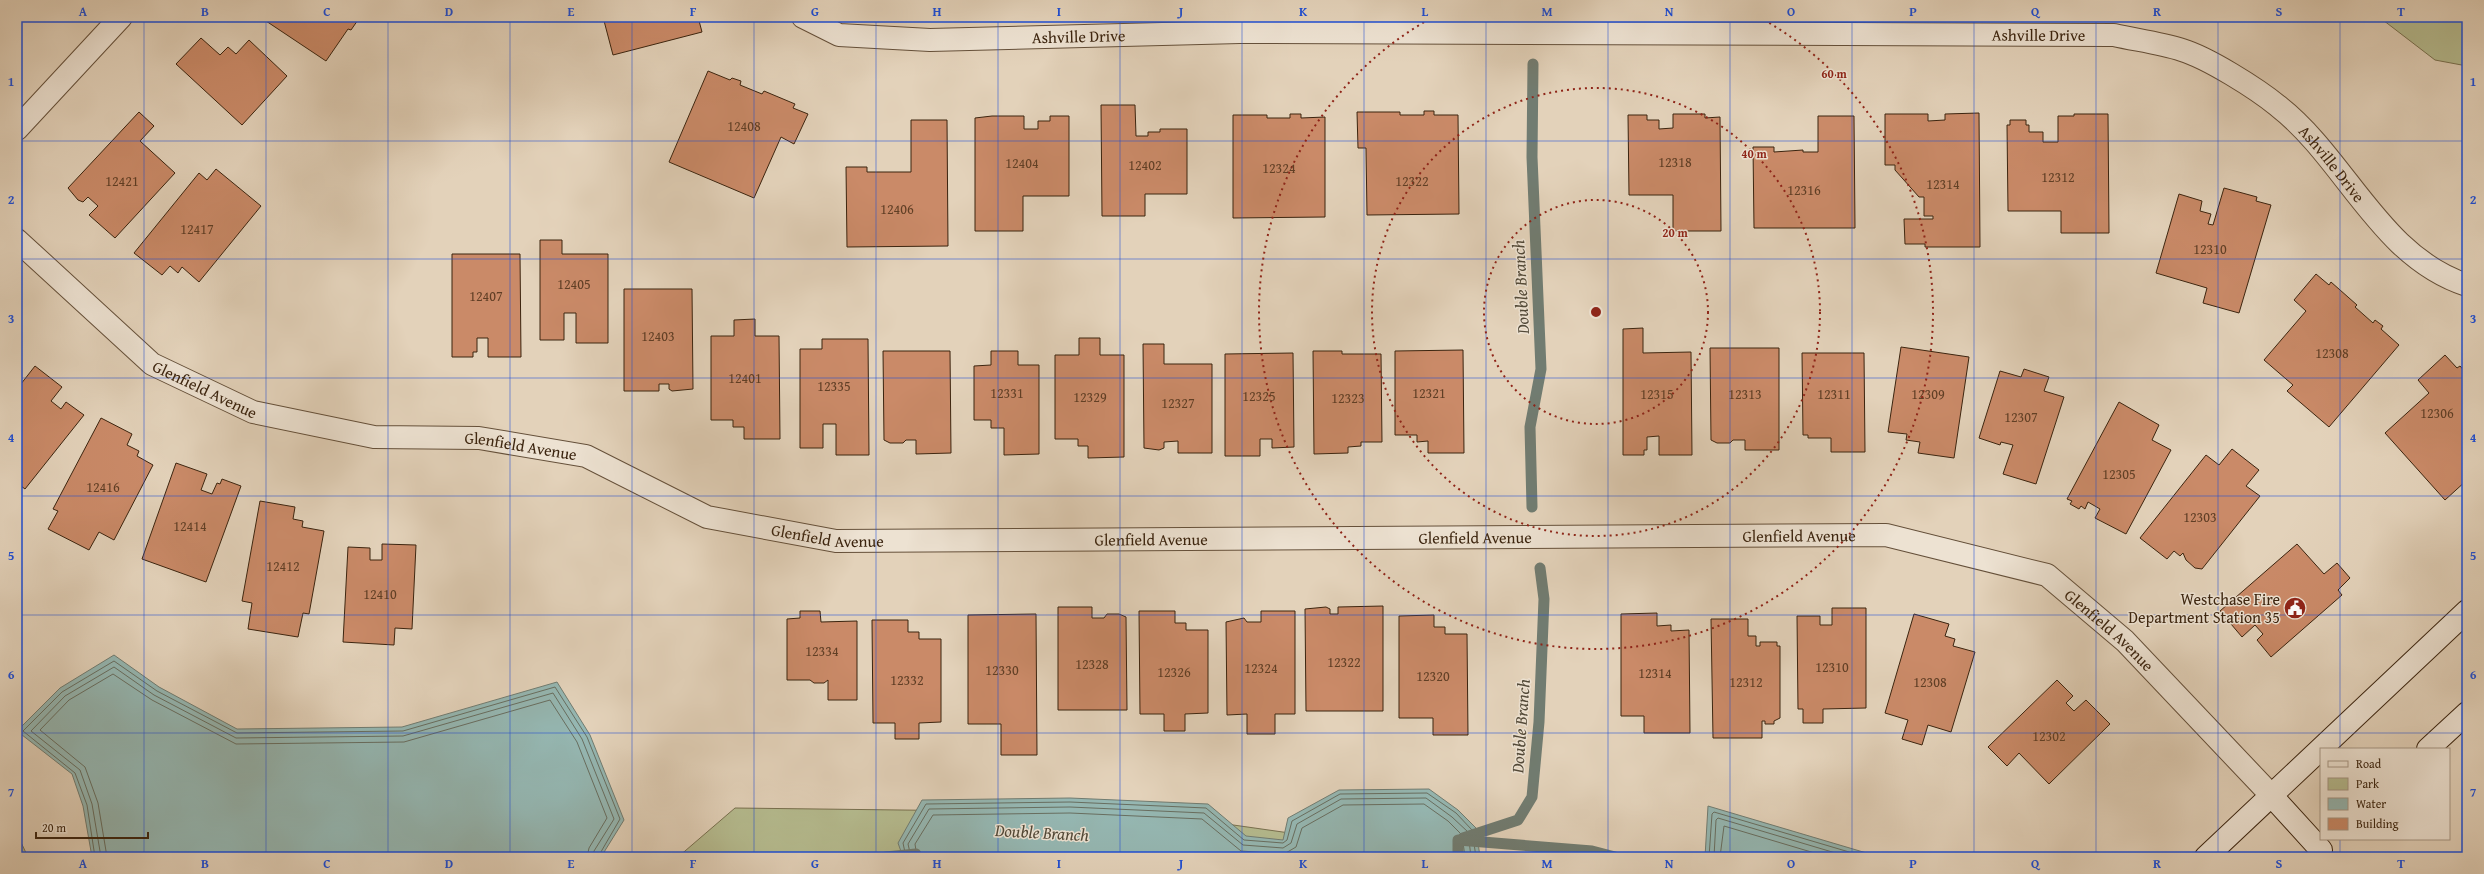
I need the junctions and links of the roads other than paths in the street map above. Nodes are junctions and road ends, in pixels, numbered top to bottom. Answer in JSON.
{"nodes":[{"id":1,"x":121,"y":17,"type":"edge"},
{"id":2,"x":803,"y":17,"type":"edge"},
{"id":3,"x":1240,"y":25,"type":"edge"},
{"id":4,"x":17,"y":129,"type":"edge"},
{"id":5,"x":17,"y":240,"type":"edge"},
{"id":6,"x":2467,"y":285,"type":"edge"},
{"id":7,"x":2467,"y":611,"type":"edge"},
{"id":8,"x":2467,"y":713,"type":"edge"},
{"id":9,"x":2321,"y":748,"type":"edge"},
{"id":10,"x":2429,"y":748,"type":"edge"},
{"id":11,"x":2320,"y":749,"type":"edge"},
{"id":12,"x":2271,"y":795,"type":"junction"},
{"id":13,"x":2322,"y":849,"type":"edge"},
{"id":14,"x":2206,"y":857,"type":"edge"}],
"edges":[{"from":1,"to":4,"type":"street"},
{"from":2,"to":3,"type":"street","name":"Ashville Drive"},
{"from":3,"to":6,"type":"street","name":"Ashville Drive"},
{"from":5,"to":12,"type":"street","name":"Glenfield Avenue"},
{"from":7,"to":9,"type":"street"},
{"from":8,"to":10,"type":"street"},
{"from":11,"to":12,"type":"street"},
{"from":12,"to":13,"type":"street","name":"Glenfield Avenue"},
{"from":12,"to":14,"type":"street"}]}
